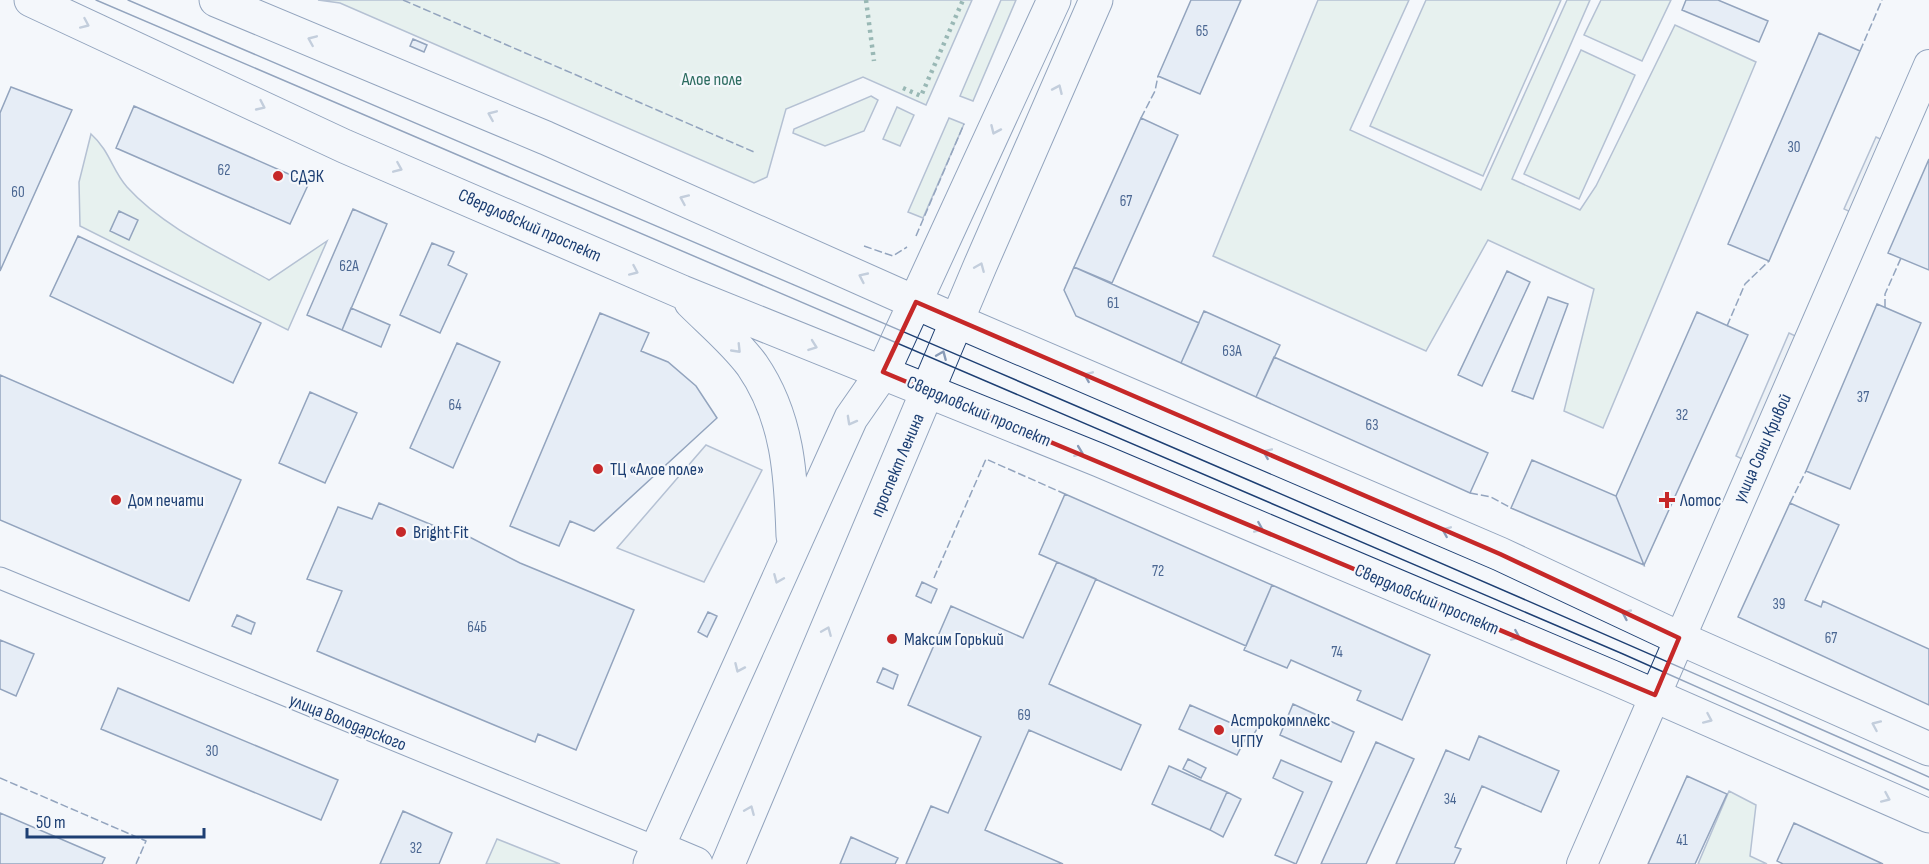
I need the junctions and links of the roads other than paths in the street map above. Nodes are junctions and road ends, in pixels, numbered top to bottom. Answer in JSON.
{"nodes":[{"id":1,"x":31,"y":0,"type":"edge"},
{"id":2,"x":216,"y":0,"type":"edge"},
{"id":3,"x":1054,"y":0,"type":"edge"},
{"id":4,"x":1096,"y":0,"type":"edge"},
{"id":5,"x":1929,"y":65,"type":"edge"},
{"id":6,"x":682,"y":292,"type":"junction"},
{"id":7,"x":916,"y":302,"type":"junction"},
{"id":8,"x":957,"y":321,"type":"junction"},
{"id":9,"x":883,"y":372,"type":"junction"},
{"id":10,"x":928,"y":390,"type":"junction"},
{"id":11,"x":794,"y":542,"type":"junction"},
{"id":12,"x":0,"y":578,"type":"edge"},
{"id":13,"x":1679,"y":638,"type":"junction"},
{"id":14,"x":1654,"y":695,"type":"junction"},
{"id":15,"x":1929,"y":749,"type":"edge"},
{"id":16,"x":1929,"y":816,"type":"edge"},
{"id":17,"x":654,"y":856,"type":"edge"},
{"id":18,"x":696,"y":864,"type":"edge"},
{"id":19,"x":728,"y":864,"type":"edge"},
{"id":20,"x":1582,"y":864,"type":"edge"}],
"edges":[{"from":1,"to":6,"type":"main road","name":"Свердловский проспект","one_way":true},
{"from":7,"to":2,"type":"main road","one_way":true},
{"from":3,"to":7,"type":"main road","one_way":true},
{"from":8,"to":4,"type":"main road","name":"проспект Ленина","one_way":true},
{"from":5,"to":13,"type":"street","name":"улица Сони Кривой"},
{"from":6,"to":9,"type":"main road","name":"Свердловский проспект","one_way":true},
{"from":6,"to":11,"type":"main road","one_way":true},
{"from":7,"to":8,"type":"main road"},
{"from":7,"to":9,"type":"main road"},
{"from":10,"to":8,"type":"main road","name":"проспект Ленина","one_way":true},
{"from":13,"to":8,"type":"main road","one_way":true},
{"from":9,"to":10,"type":"main road","name":"Свердловский проспект"},
{"from":9,"to":11,"type":"main road","one_way":true},
{"from":10,"to":14,"type":"main road","name":"Свердловский проспект","one_way":true},
{"from":19,"to":10,"type":"main road","name":"проспект Ленина","one_way":true},
{"from":11,"to":17,"type":"main road","one_way":true},
{"from":12,"to":17,"type":"street","name":"улица Володарского"},
{"from":13,"to":14,"type":"street","name":"улица Сони Кривой"},
{"from":15,"to":13,"type":"main road","one_way":true},
{"from":14,"to":16,"type":"main road","name":"Свердловский проспект","one_way":true},
{"from":14,"to":20,"type":"street","name":"улица Сони Кривой"},
{"from":17,"to":18,"type":"main road","name":"улица Володарского"}]}
